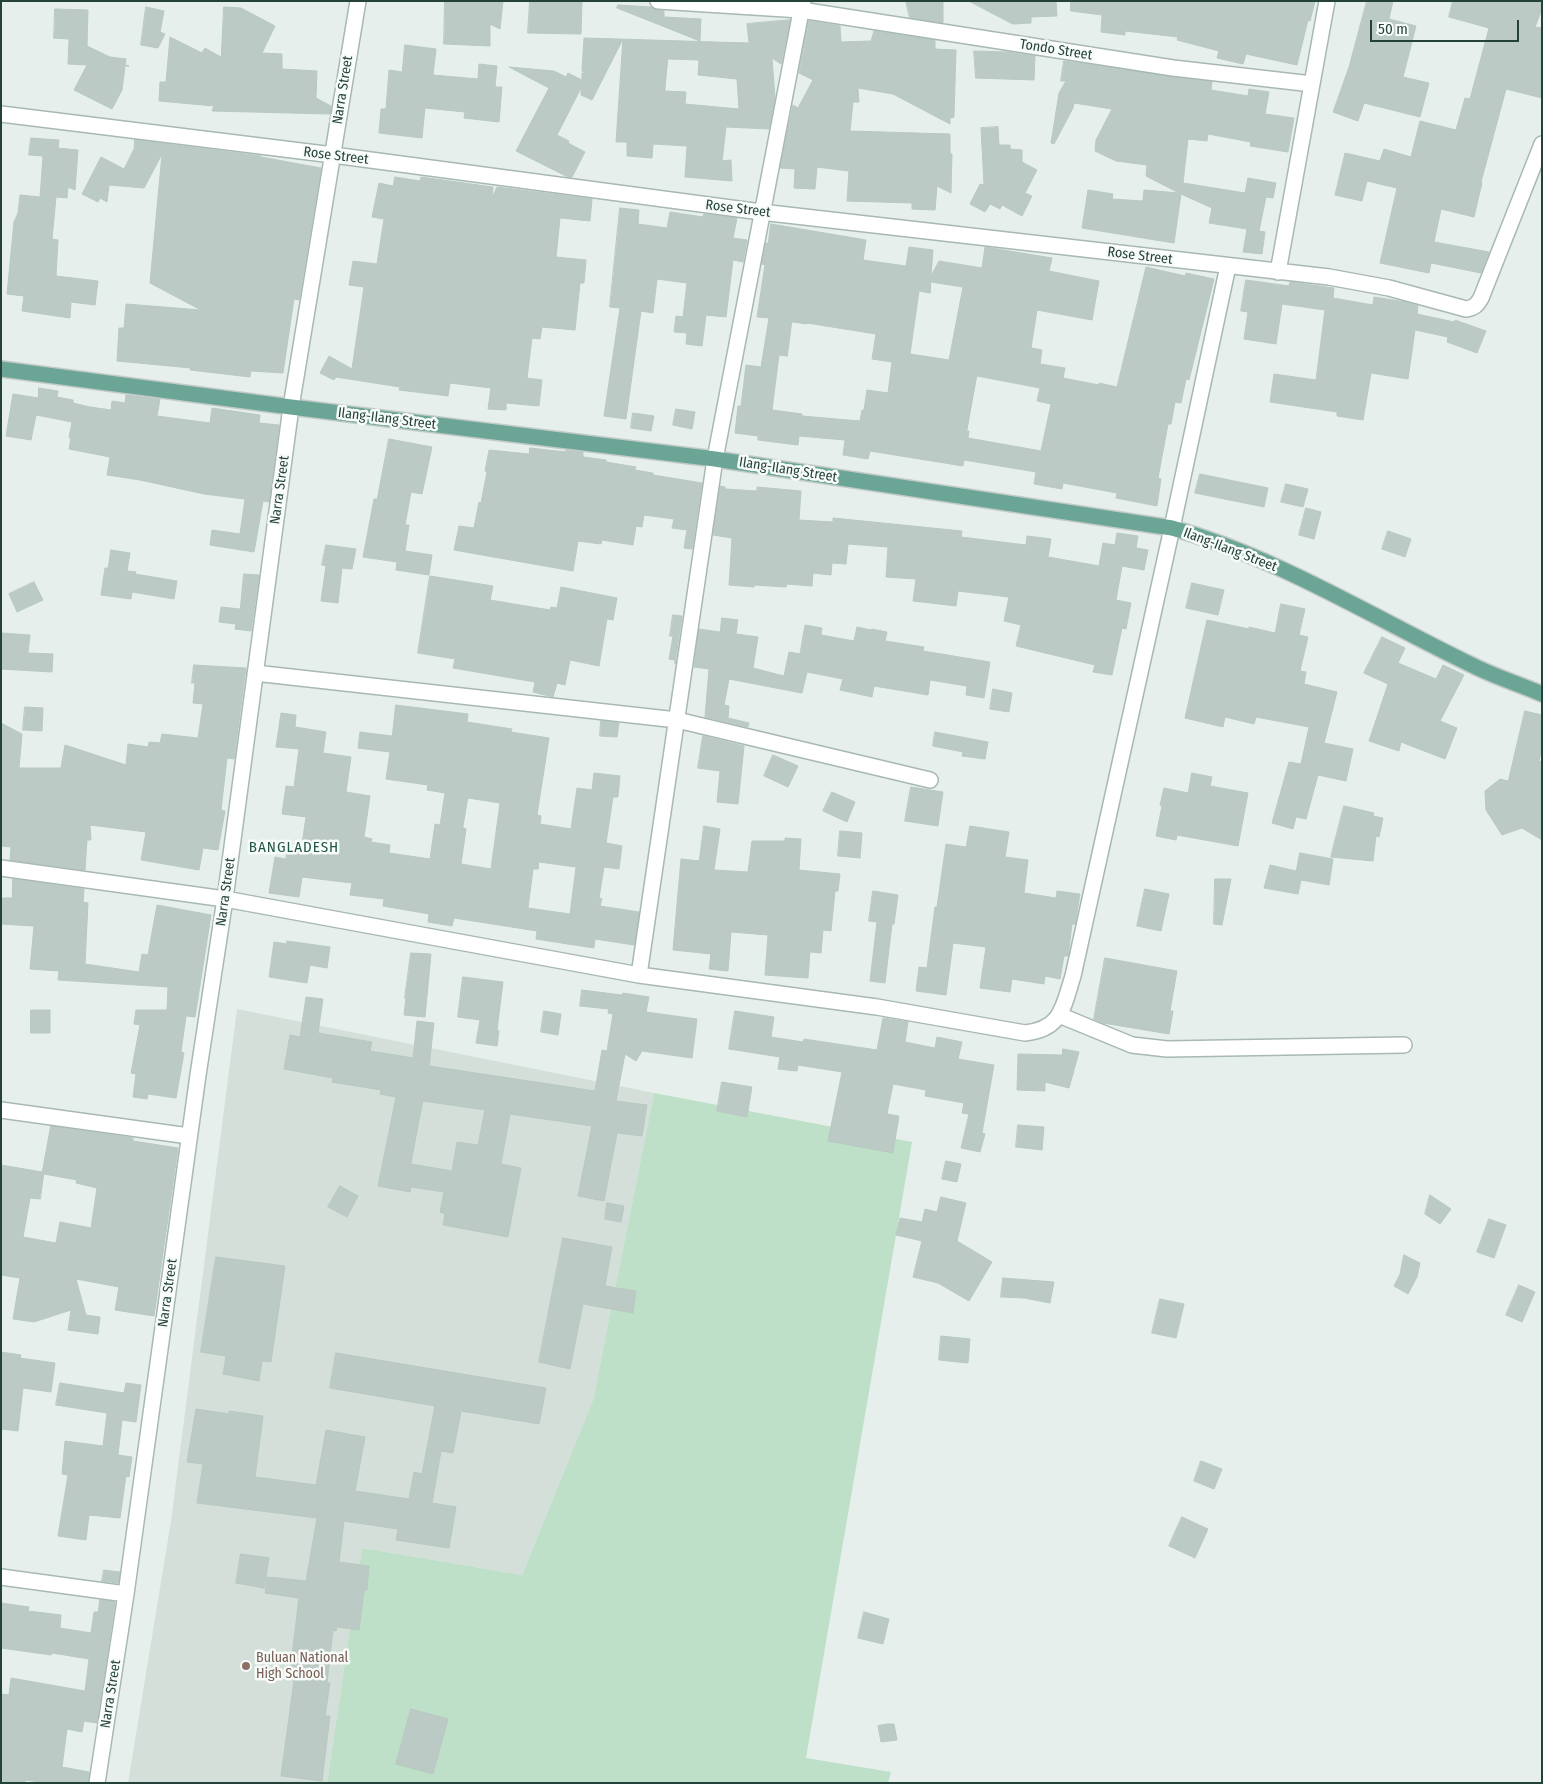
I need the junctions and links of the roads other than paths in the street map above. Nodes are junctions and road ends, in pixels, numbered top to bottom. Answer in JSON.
{"nodes":[{"id":1,"x":358,"y":1,"type":"edge"},
{"id":2,"x":658,"y":1,"type":"edge"},
{"id":3,"x":1326,"y":1,"type":"edge"},
{"id":4,"x":802,"y":6,"type":"edge"},
{"id":5,"x":1312,"y":84,"type":"junction"},
{"id":6,"x":1,"y":114,"type":"edge"},
{"id":7,"x":1542,"y":144,"type":"edge"},
{"id":8,"x":333,"y":155,"type":"junction"},
{"id":9,"x":761,"y":212,"type":"junction"},
{"id":10,"x":1228,"y":266,"type":"junction"},
{"id":11,"x":1278,"y":272,"type":"junction"},
{"id":12,"x":1,"y":369,"type":"edge"},
{"id":13,"x":291,"y":407,"type":"junction"},
{"id":14,"x":715,"y":459,"type":"junction"},
{"id":15,"x":1172,"y":528,"type":"junction"},
{"id":16,"x":254,"y":673,"type":"junction"},
{"id":17,"x":1542,"y":694,"type":"edge"},
{"id":18,"x":677,"y":720,"type":"junction"},
{"id":19,"x":930,"y":780,"type":"dead end"},
{"id":20,"x":1,"y":868,"type":"edge"},
{"id":21,"x":225,"y":899,"type":"junction"},
{"id":22,"x":639,"y":975,"type":"junction"},
{"id":23,"x":1059,"y":1015,"type":"junction"},
{"id":24,"x":1404,"y":1045,"type":"dead end"},
{"id":25,"x":1,"y":1110,"type":"edge"},
{"id":26,"x":190,"y":1136,"type":"junction"},
{"id":27,"x":1,"y":1577,"type":"edge"},
{"id":28,"x":126,"y":1594,"type":"junction"},
{"id":29,"x":97,"y":1783,"type":"edge"}],
"edges":[{"from":1,"to":8,"type":"street","name":"Narra Street"},
{"from":2,"to":4,"type":"street","name":"Tondo Street"},
{"from":3,"to":5,"type":"street"},
{"from":4,"to":5,"type":"street","name":"Tondo Street"},
{"from":4,"to":9,"type":"street"},
{"from":5,"to":11,"type":"street"},
{"from":6,"to":8,"type":"street","name":"Rose Street"},
{"from":7,"to":11,"type":"street","name":"Rose Street"},
{"from":8,"to":9,"type":"street","name":"Rose Street"},
{"from":8,"to":13,"type":"street","name":"Narra Street"},
{"from":9,"to":10,"type":"street","name":"Rose Street"},
{"from":9,"to":14,"type":"street"},
{"from":10,"to":11,"type":"street","name":"Rose Street"},
{"from":10,"to":15,"type":"street"},
{"from":12,"to":13,"type":"main road","name":"Ilang-Ilang Street"},
{"from":13,"to":14,"type":"main road","name":"Ilang-Ilang Street"},
{"from":13,"to":16,"type":"street","name":"Narra Street"},
{"from":14,"to":15,"type":"main road","name":"Ilang-Ilang Street"},
{"from":14,"to":18,"type":"street"},
{"from":15,"to":17,"type":"main road","name":"Ilang-Ilang Street"},
{"from":15,"to":23,"type":"street"},
{"from":16,"to":18,"type":"street"},
{"from":16,"to":21,"type":"street","name":"Narra Street"},
{"from":18,"to":19,"type":"street"},
{"from":18,"to":22,"type":"street"},
{"from":20,"to":21,"type":"street"},
{"from":21,"to":22,"type":"street"},
{"from":21,"to":26,"type":"street","name":"Narra Street"},
{"from":22,"to":23,"type":"street"},
{"from":23,"to":24,"type":"street"},
{"from":25,"to":26,"type":"street"},
{"from":26,"to":28,"type":"street","name":"Narra Street"},
{"from":27,"to":28,"type":"street"},
{"from":28,"to":29,"type":"street","name":"Narra Street"}]}
